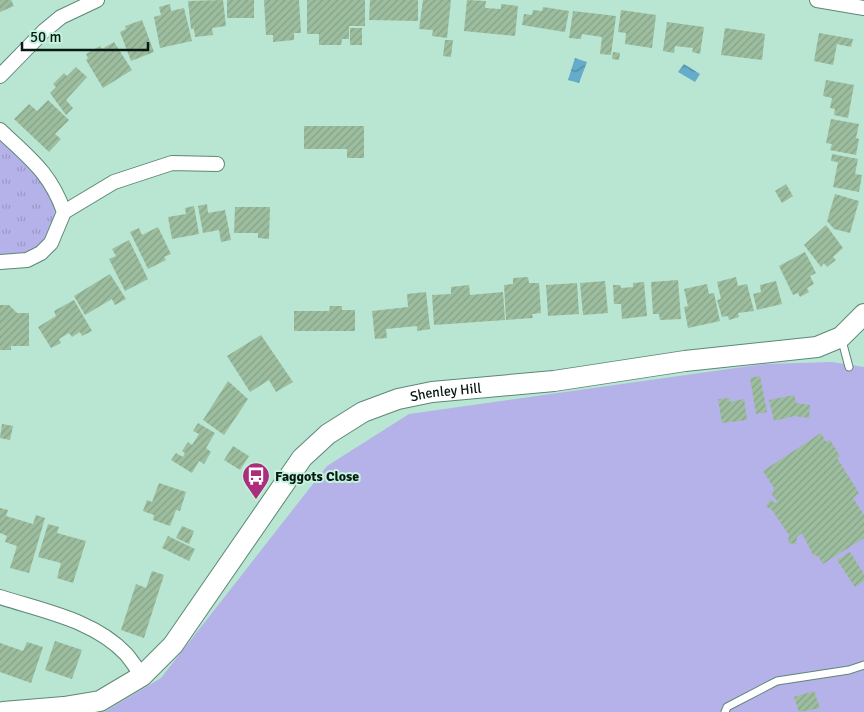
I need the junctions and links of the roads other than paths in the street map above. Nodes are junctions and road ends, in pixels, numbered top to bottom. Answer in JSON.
{"nodes":[{"id":1,"x":97,"y":0,"type":"edge"},
{"id":2,"x":817,"y":0,"type":"edge"},
{"id":3,"x":864,"y":8,"type":"edge"},
{"id":4,"x":0,"y":76,"type":"edge"},
{"id":5,"x":0,"y":130,"type":"edge"},
{"id":6,"x":216,"y":164,"type":"dead end"},
{"id":7,"x":64,"y":212,"type":"junction"},
{"id":8,"x":0,"y":262,"type":"edge"},
{"id":9,"x":863,"y":317,"type":"edge"},
{"id":10,"x":841,"y":337,"type":"junction"},
{"id":11,"x":849,"y":367,"type":"dead end"},
{"id":12,"x":0,"y":597,"type":"edge"},
{"id":13,"x":864,"y":666,"type":"edge"},
{"id":14,"x":142,"y":676,"type":"junction"},
{"id":15,"x":3,"y":712,"type":"edge"},
{"id":16,"x":725,"y":712,"type":"edge"}],
"edges":[{"from":1,"to":4,"type":"street"},
{"from":2,"to":3,"type":"street"},
{"from":5,"to":7,"type":"street"},
{"from":6,"to":7,"type":"street"},
{"from":7,"to":8,"type":"street"},
{"from":9,"to":10,"type":"street","name":"Shenley Hill"},
{"from":10,"to":11,"type":"lane"},
{"from":10,"to":14,"type":"street","name":"Shenley Hill"},
{"from":12,"to":14,"type":"street"},
{"from":13,"to":16,"type":"lane"},
{"from":14,"to":15,"type":"street","name":"Shenley Hill"}]}
